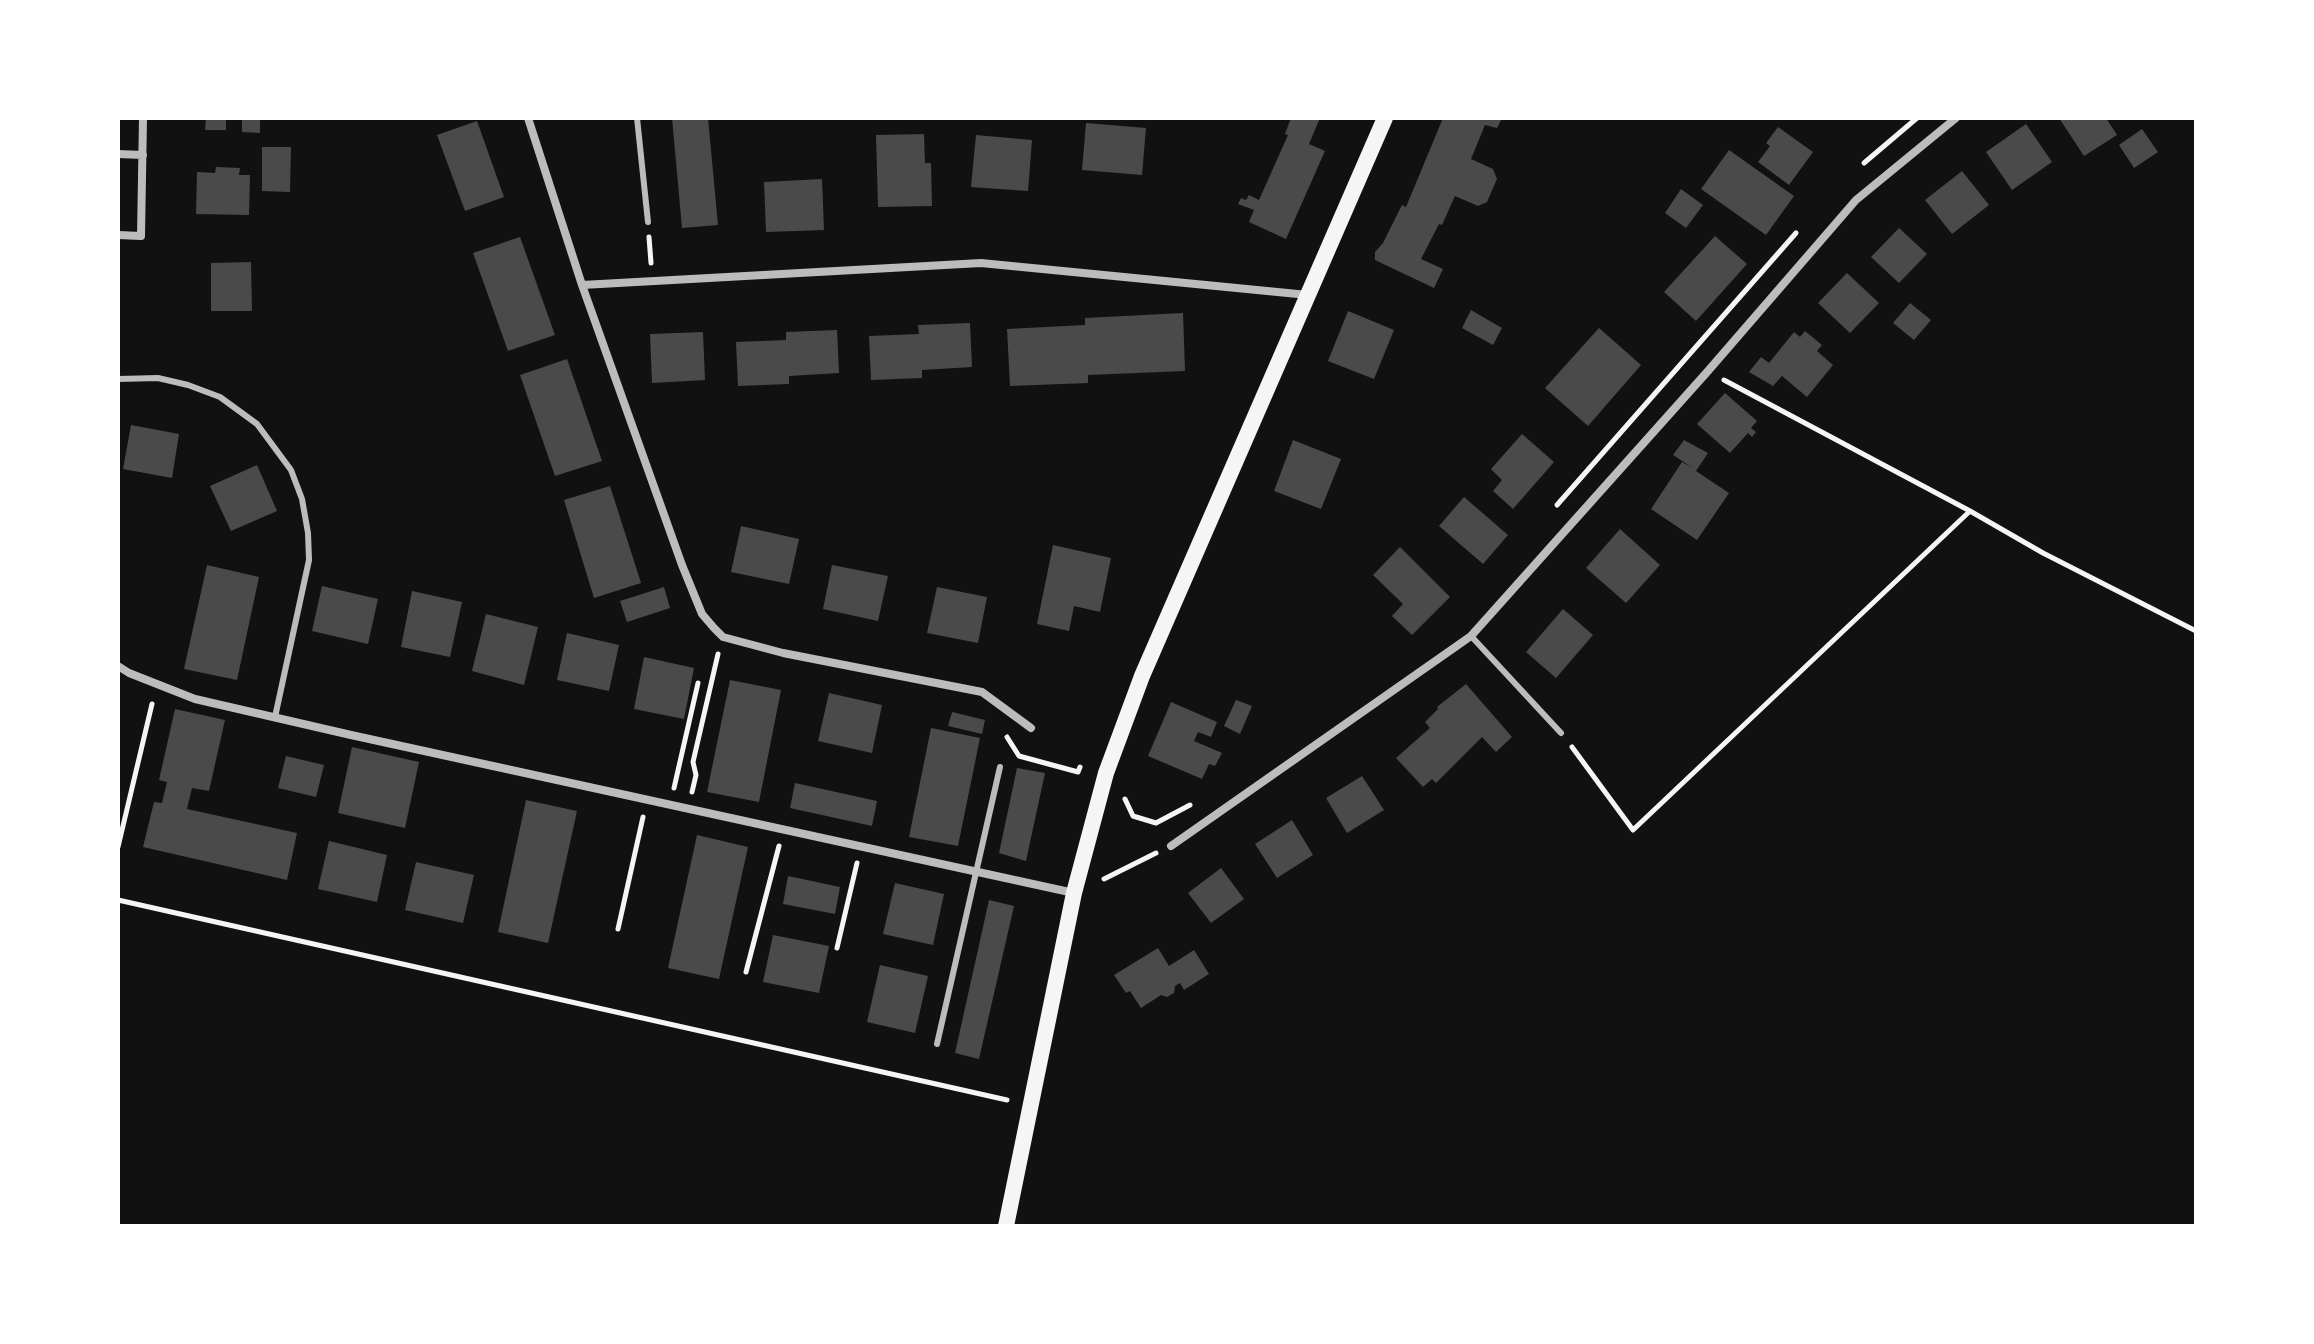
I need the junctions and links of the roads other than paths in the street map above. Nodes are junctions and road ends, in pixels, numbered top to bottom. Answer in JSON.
{"nodes":[{"id":1,"x":143,"y":118,"type":"edge"},
{"id":2,"x":528,"y":118,"type":"edge"},
{"id":3,"x":637,"y":118,"type":"edge"},
{"id":4,"x":1385,"y":118,"type":"edge"},
{"id":5,"x":1956,"y":118,"type":"edge"},
{"id":6,"x":118,"y":154,"type":"edge"},
{"id":7,"x":143,"y":155,"type":"junction"},
{"id":8,"x":648,"y":222,"type":"road end"},
{"id":9,"x":118,"y":235,"type":"edge"},
{"id":10,"x":582,"y":285,"type":"junction"},
{"id":11,"x":1308,"y":295,"type":"junction"},
{"id":12,"x":118,"y":379,"type":"edge"},
{"id":13,"x":1471,"y":636,"type":"junction"},
{"id":14,"x":118,"y":666,"type":"edge"},
{"id":15,"x":275,"y":717,"type":"junction"},
{"id":16,"x":1031,"y":728,"type":"dead end"},
{"id":17,"x":1561,"y":733,"type":"road end"},
{"id":18,"x":1000,"y":767,"type":"dead end"},
{"id":19,"x":1171,"y":846,"type":"road end"},
{"id":20,"x":976,"y":872,"type":"junction"},
{"id":21,"x":1074,"y":893,"type":"junction"},
{"id":22,"x":937,"y":1044,"type":"dead end"},
{"id":23,"x":1006,"y":1226,"type":"edge"}],
"edges":[{"from":1,"to":7,"type":"street"},
{"from":2,"to":10,"type":"street"},
{"from":3,"to":8,"type":"lane"},
{"from":4,"to":11,"type":"main road"},
{"from":5,"to":13,"type":"street"},
{"from":6,"to":7,"type":"street"},
{"from":7,"to":9,"type":"street"},
{"from":10,"to":11,"type":"street"},
{"from":10,"to":16,"type":"street"},
{"from":11,"to":21,"type":"main road"},
{"from":12,"to":15,"type":"lane"},
{"from":13,"to":17,"type":"lane"},
{"from":13,"to":19,"type":"street"},
{"from":14,"to":15,"type":"street"},
{"from":15,"to":20,"type":"street"},
{"from":18,"to":20,"type":"lane"},
{"from":20,"to":21,"type":"street"},
{"from":20,"to":22,"type":"lane"},
{"from":21,"to":23,"type":"main road"}]}
